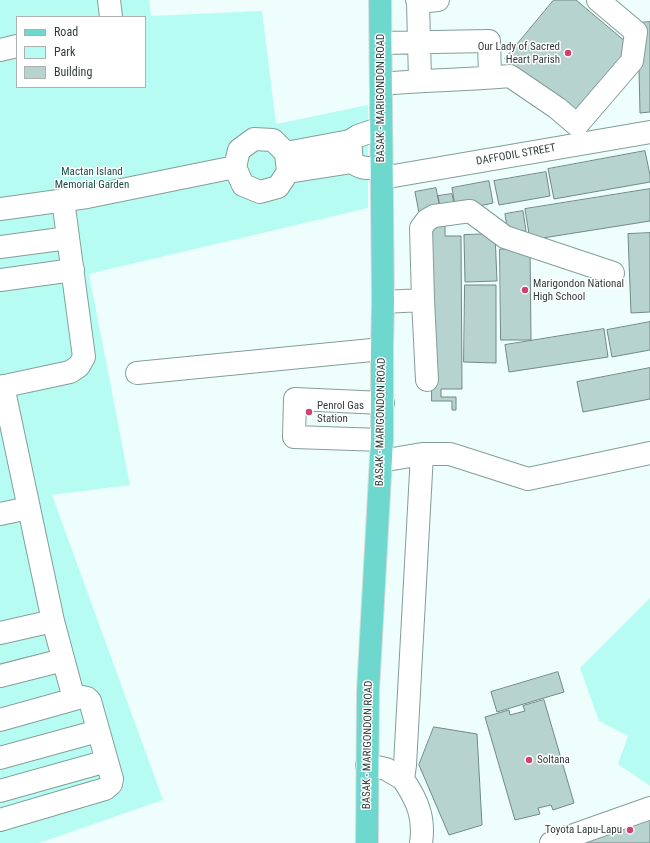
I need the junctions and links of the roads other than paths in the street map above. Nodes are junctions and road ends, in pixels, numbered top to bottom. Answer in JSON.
{"nodes":[{"id":1,"x":109,"y":0,"type":"edge"},
{"id":2,"x":380,"y":0,"type":"edge"},
{"id":3,"x":598,"y":0,"type":"edge"},
{"id":4,"x":424,"y":1,"type":"edge"},
{"id":5,"x":111,"y":16,"type":"edge"},
{"id":6,"x":381,"y":43,"type":"junction"},
{"id":7,"x":418,"y":43,"type":"junction"},
{"id":8,"x":16,"y":46,"type":"edge"},
{"id":9,"x":0,"y":50,"type":"edge"},
{"id":10,"x":490,"y":77,"type":"junction"},
{"id":11,"x":420,"y":80,"type":"junction"},
{"id":12,"x":381,"y":84,"type":"junction"},
{"id":13,"x":381,"y":128,"type":"junction"},
{"id":14,"x":650,"y":132,"type":"edge"},
{"id":15,"x":350,"y":141,"type":"junction"},
{"id":16,"x":287,"y":162,"type":"junction"},
{"id":17,"x":352,"y":162,"type":"junction"},
{"id":18,"x":235,"y":168,"type":"junction"},
{"id":19,"x":382,"y":173,"type":"junction"},
{"id":20,"x":63,"y":200,"type":"junction"},
{"id":21,"x":0,"y":209,"type":"edge"},
{"id":22,"x":68,"y":238,"type":"junction"},
{"id":23,"x":0,"y":247,"type":"edge"},
{"id":24,"x":73,"y":270,"type":"junction"},
{"id":25,"x":613,"y":273,"type":"dead end"},
{"id":26,"x":0,"y":280,"type":"edge"},
{"id":27,"x":423,"y":300,"type":"junction"},
{"id":28,"x":382,"y":302,"type":"junction"},
{"id":29,"x":382,"y":349,"type":"junction"},
{"id":30,"x":137,"y":373,"type":"dead end"},
{"id":31,"x":427,"y":380,"type":"dead end"},
{"id":32,"x":1,"y":386,"type":"edge"},
{"id":33,"x":383,"y":403,"type":"junction"},
{"id":34,"x":382,"y":450,"type":"junction"},
{"id":35,"x":650,"y":453,"type":"edge"},
{"id":36,"x":422,"y":454,"type":"junction"},
{"id":37,"x":29,"y":508,"type":"junction"},
{"id":38,"x":0,"y":514,"type":"edge"},
{"id":39,"x":53,"y":621,"type":"junction"},
{"id":40,"x":0,"y":633,"type":"edge"},
{"id":41,"x":64,"y":660,"type":"junction"},
{"id":42,"x":0,"y":676,"type":"edge"},
{"id":43,"x":74,"y":699,"type":"junction"},
{"id":44,"x":0,"y":720,"type":"edge"},
{"id":45,"x":98,"y":731,"type":"junction"},
{"id":46,"x":0,"y":758,"type":"edge"},
{"id":47,"x":107,"y":761,"type":"junction"},
{"id":48,"x":367,"y":765,"type":"junction"},
{"id":49,"x":402,"y":779,"type":"junction"},
{"id":50,"x":0,"y":791,"type":"edge"},
{"id":51,"x":650,"y":808,"type":"edge"},
{"id":52,"x":0,"y":820,"type":"edge"},
{"id":53,"x":367,"y":843,"type":"edge"},
{"id":54,"x":421,"y":843,"type":"edge"},
{"id":55,"x":551,"y":843,"type":"edge"}],
"edges":[{"from":1,"to":5,"type":"street"},
{"from":2,"to":6,"type":"main road","name":"BASAK - MARIGONDON ROAD"},
{"from":3,"to":10,"type":"street"},
{"from":4,"to":7,"type":"street"},
{"from":6,"to":7,"type":"street"},
{"from":6,"to":12,"type":"main road","name":"BASAK - MARIGONDON ROAD"},
{"from":7,"to":10,"type":"street"},
{"from":7,"to":11,"type":"street"},
{"from":8,"to":9,"type":"street"},
{"from":10,"to":11,"type":"street"},
{"from":11,"to":12,"type":"street"},
{"from":12,"to":13,"type":"main road","name":"BASAK - MARIGONDON ROAD"},
{"from":13,"to":15,"type":"street"},
{"from":13,"to":19,"type":"main road","name":"BASAK - MARIGONDON ROAD"},
{"from":14,"to":19,"type":"street","name":"DAFFODIL STREET"},
{"from":15,"to":16,"type":"street"},
{"from":15,"to":17,"type":"street"},
{"from":16,"to":17,"type":"street"},
{"from":16,"to":18,"type":"street"},
{"from":16,"to":18,"type":"street"},
{"from":17,"to":19,"type":"street","name":"DAFFODIL STREET"},
{"from":18,"to":20,"type":"street"},
{"from":19,"to":28,"type":"main road","name":"BASAK - MARIGONDON ROAD"},
{"from":20,"to":21,"type":"street"},
{"from":20,"to":22,"type":"street"},
{"from":22,"to":23,"type":"street"},
{"from":22,"to":24,"type":"street"},
{"from":24,"to":26,"type":"street"},
{"from":24,"to":32,"type":"street"},
{"from":25,"to":27,"type":"street"},
{"from":27,"to":28,"type":"street"},
{"from":27,"to":31,"type":"street"},
{"from":28,"to":29,"type":"main road","name":"BASAK - MARIGONDON ROAD"},
{"from":29,"to":30,"type":"street"},
{"from":29,"to":33,"type":"main road","name":"BASAK - MARIGONDON ROAD"},
{"from":32,"to":37,"type":"street"},
{"from":33,"to":34,"type":"main road","name":"BASAK - MARIGONDON ROAD"},
{"from":33,"to":34,"type":"street"},
{"from":34,"to":36,"type":"street"},
{"from":34,"to":48,"type":"main road","name":"BASAK - MARIGONDON ROAD"},
{"from":35,"to":36,"type":"street"},
{"from":36,"to":49,"type":"street"},
{"from":37,"to":38,"type":"street"},
{"from":37,"to":39,"type":"street"},
{"from":39,"to":40,"type":"street"},
{"from":39,"to":41,"type":"street"},
{"from":41,"to":42,"type":"street"},
{"from":41,"to":43,"type":"street"},
{"from":43,"to":44,"type":"street"},
{"from":43,"to":45,"type":"street"},
{"from":45,"to":46,"type":"street"},
{"from":45,"to":47,"type":"street"},
{"from":47,"to":50,"type":"street"},
{"from":47,"to":52,"type":"street"},
{"from":48,"to":49,"type":"street"},
{"from":48,"to":53,"type":"main road","name":"BASAK - MARIGONDON ROAD"},
{"from":49,"to":54,"type":"street"},
{"from":51,"to":55,"type":"street"}]}
